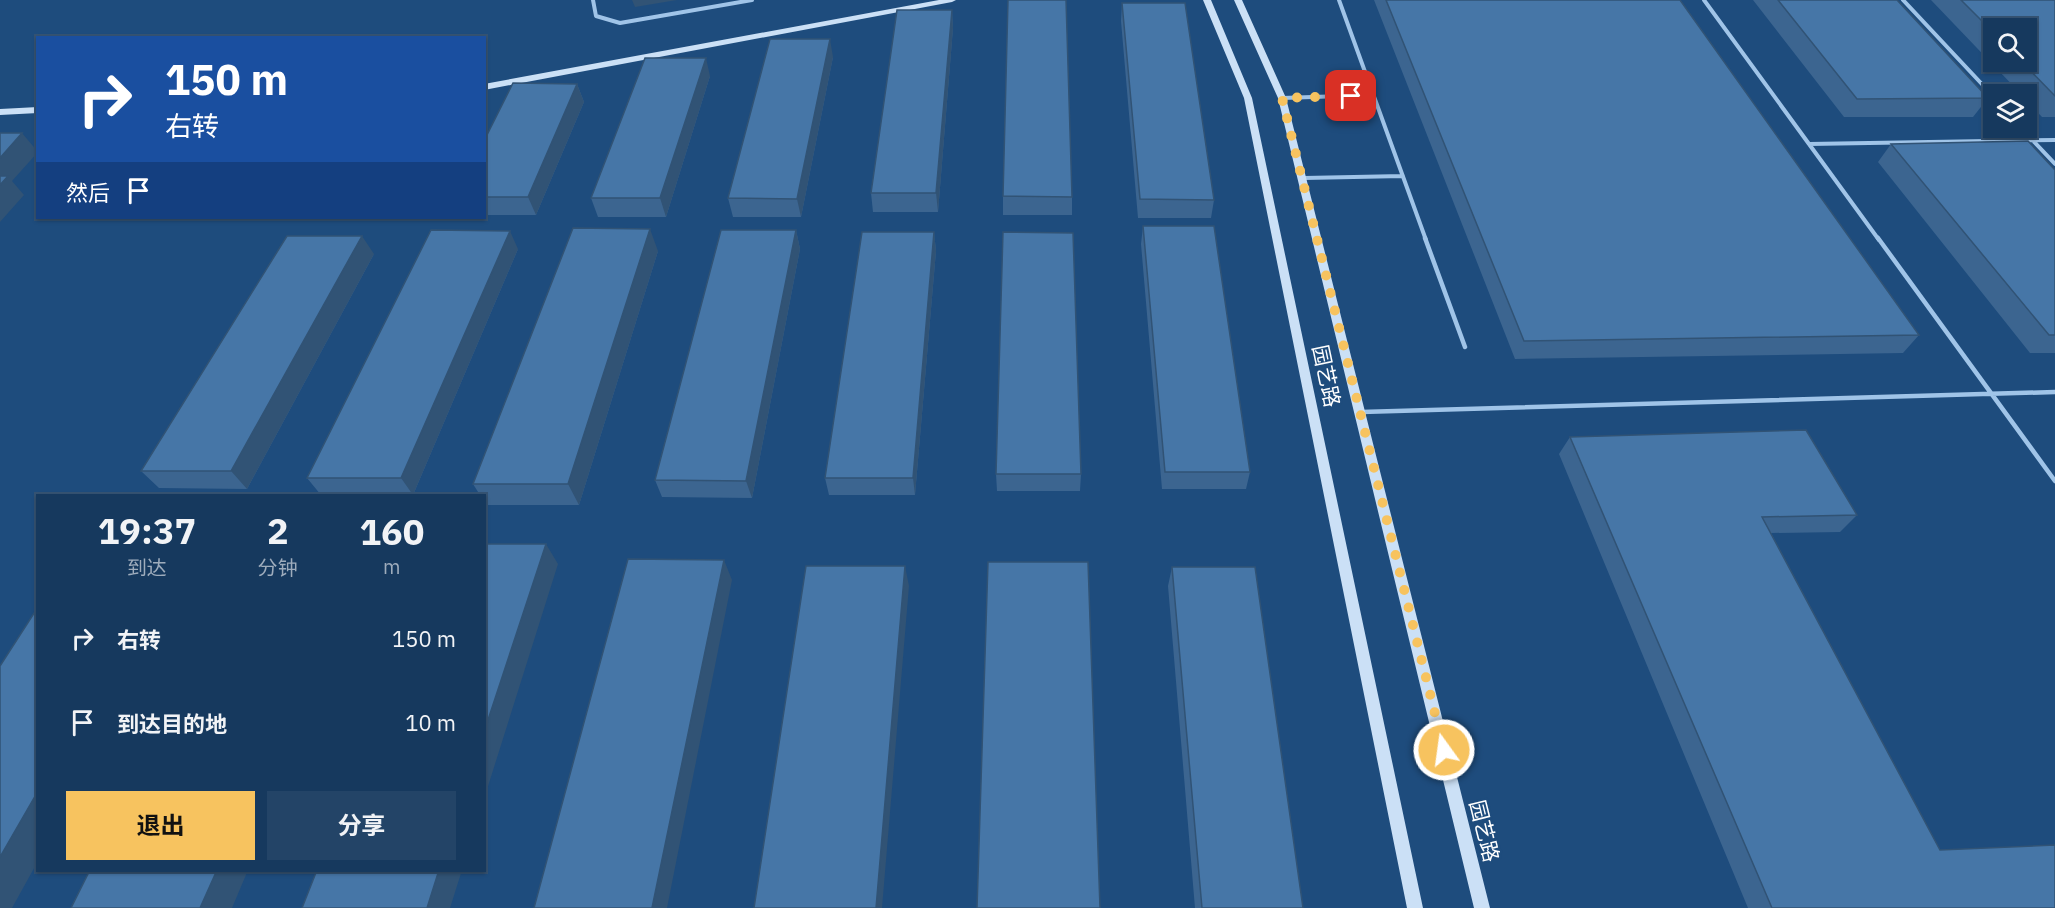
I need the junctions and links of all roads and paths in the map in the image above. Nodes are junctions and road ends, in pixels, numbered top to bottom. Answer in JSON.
{"nodes":[{"id":1,"x":593,"y":0,"type":"edge"},
{"id":2,"x":752,"y":0,"type":"edge"},
{"id":3,"x":952,"y":0,"type":"edge"},
{"id":4,"x":1207,"y":0,"type":"edge"},
{"id":5,"x":1238,"y":0,"type":"edge"},
{"id":6,"x":1339,"y":0,"type":"edge"},
{"id":7,"x":1704,"y":0,"type":"edge"},
{"id":8,"x":1904,"y":0,"type":"edge"},
{"id":9,"x":1983,"y":85,"type":"edge"},
{"id":10,"x":486,"y":87,"type":"edge"},
{"id":11,"x":1373,"y":95,"type":"junction"},
{"id":12,"x":1282,"y":98,"type":"junction"},
{"id":13,"x":36,"y":110,"type":"edge"},
{"id":14,"x":0,"y":111,"type":"edge"},
{"id":15,"x":2031,"y":138,"type":"edge"},
{"id":16,"x":2055,"y":140,"type":"edge"},
{"id":17,"x":2034,"y":141,"type":"junction"},
{"id":18,"x":1809,"y":144,"type":"junction"},
{"id":19,"x":2055,"y":164,"type":"edge"},
{"id":20,"x":1403,"y":176,"type":"junction"},
{"id":21,"x":1304,"y":178,"type":"junction"},
{"id":22,"x":1466,"y":347,"type":"dead end"},
{"id":23,"x":2055,"y":392,"type":"edge"},
{"id":24,"x":1991,"y":393,"type":"junction"},
{"id":25,"x":1361,"y":412,"type":"junction"},
{"id":26,"x":2055,"y":481,"type":"edge"},
{"id":27,"x":1415,"y":908,"type":"edge"},
{"id":28,"x":1482,"y":908,"type":"edge"}],
"edges":[{"from":1,"to":2,"type":"lane"},
{"from":3,"to":10,"type":"street"},
{"from":4,"to":27,"type":"street","name":"园艺路"},
{"from":5,"to":12,"type":"street","name":"园艺路"},
{"from":6,"to":11,"type":"lane"},
{"from":7,"to":18,"type":"lane"},
{"from":8,"to":9,"type":"lane"},
{"from":11,"to":12,"type":"lane"},
{"from":11,"to":20,"type":"lane"},
{"from":12,"to":21,"type":"street","name":"园艺路"},
{"from":13,"to":14,"type":"street"},
{"from":15,"to":17,"type":"lane"},
{"from":16,"to":17,"type":"lane"},
{"from":17,"to":18,"type":"lane"},
{"from":17,"to":19,"type":"lane"},
{"from":18,"to":24,"type":"lane"},
{"from":20,"to":21,"type":"lane"},
{"from":20,"to":22,"type":"lane"},
{"from":21,"to":25,"type":"street","name":"园艺路"},
{"from":23,"to":24,"type":"lane"},
{"from":24,"to":25,"type":"lane"},
{"from":24,"to":26,"type":"lane"},
{"from":25,"to":28,"type":"street","name":"园艺路"}]}
